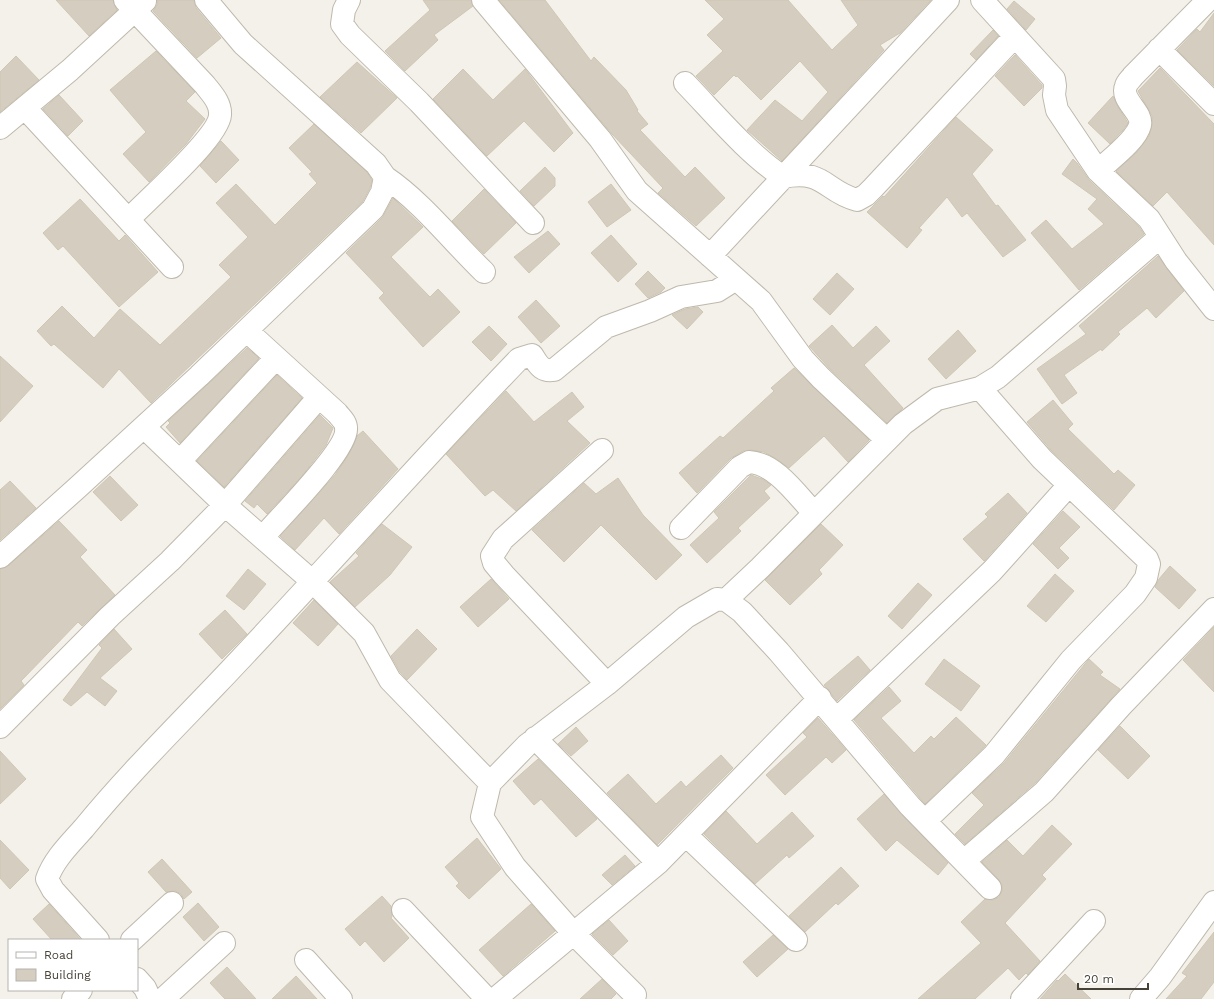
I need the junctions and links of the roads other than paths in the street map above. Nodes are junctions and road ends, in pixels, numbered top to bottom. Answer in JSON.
{"nodes":[{"id":1,"x":206,"y":0,"type":"edge"},
{"id":2,"x":350,"y":0,"type":"edge"},
{"id":3,"x":483,"y":0,"type":"edge"},
{"id":4,"x":948,"y":0,"type":"edge"},
{"id":5,"x":982,"y":0,"type":"edge"},
{"id":6,"x":1208,"y":0,"type":"edge"},
{"id":7,"x":135,"y":3,"type":"edge"},
{"id":8,"x":1015,"y":36,"type":"junction"},
{"id":9,"x":1159,"y":49,"type":"junction"},
{"id":10,"x":685,"y":83,"type":"dead end"},
{"id":11,"x":1214,"y":104,"type":"edge"},
{"id":12,"x":25,"y":108,"type":"junction"},
{"id":13,"x":0,"y":128,"type":"edge"},
{"id":14,"x":1098,"y":171,"type":"junction"},
{"id":15,"x":385,"y":177,"type":"junction"},
{"id":16,"x":783,"y":177,"type":"junction"},
{"id":17,"x":129,"y":219,"type":"junction"},
{"id":18,"x":533,"y":222,"type":"dead end"},
{"id":19,"x":1160,"y":237,"type":"junction"},
{"id":20,"x":710,"y":256,"type":"junction"},
{"id":21,"x":172,"y":267,"type":"dead end"},
{"id":22,"x":484,"y":272,"type":"dead end"},
{"id":23,"x":736,"y":279,"type":"junction"},
{"id":24,"x":1214,"y":309,"type":"edge"},
{"id":25,"x":247,"y":331,"type":"junction"},
{"id":26,"x":276,"y":358,"type":"junction"},
{"id":27,"x":980,"y":388,"type":"junction"},
{"id":28,"x":319,"y":397,"type":"junction"},
{"id":29,"x":144,"y":427,"type":"junction"},
{"id":30,"x":887,"y":440,"type":"junction"},
{"id":31,"x":602,"y":450,"type":"dead end"},
{"id":32,"x":180,"y":461,"type":"junction"},
{"id":33,"x":1069,"y":485,"type":"junction"},
{"id":34,"x":225,"y":505,"type":"junction"},
{"id":35,"x":814,"y":513,"type":"junction"},
{"id":36,"x":680,"y":528,"type":"dead end"},
{"id":37,"x":263,"y":536,"type":"junction"},
{"id":38,"x":0,"y":557,"type":"edge"},
{"id":39,"x":312,"y":582,"type":"junction"},
{"id":40,"x":726,"y":600,"type":"junction"},
{"id":41,"x":1214,"y":609,"type":"edge"},
{"id":42,"x":607,"y":684,"type":"junction"},
{"id":43,"x":820,"y":698,"type":"junction"},
{"id":44,"x":837,"y":719,"type":"junction"},
{"id":45,"x":0,"y":727,"type":"edge"},
{"id":46,"x":535,"y":738,"type":"junction"},
{"id":47,"x":490,"y":783,"type":"junction"},
{"id":48,"x":925,"y":821,"type":"junction"},
{"id":49,"x":686,"y":835,"type":"junction"},
{"id":50,"x":964,"y":861,"type":"junction"},
{"id":51,"x":658,"y":863,"type":"junction"},
{"id":52,"x":990,"y":888,"type":"dead end"},
{"id":53,"x":1214,"y":902,"type":"edge"},
{"id":54,"x":172,"y":903,"type":"dead end"},
{"id":55,"x":403,"y":910,"type":"dead end"},
{"id":56,"x":1094,"y":921,"type":"dead end"},
{"id":57,"x":574,"y":934,"type":"junction"},
{"id":58,"x":97,"y":939,"type":"edge"},
{"id":59,"x":133,"y":939,"type":"edge"},
{"id":60,"x":796,"y":940,"type":"dead end"},
{"id":61,"x":224,"y":943,"type":"dead end"},
{"id":62,"x":306,"y":960,"type":"dead end"},
{"id":63,"x":138,"y":980,"type":"edge"},
{"id":64,"x":80,"y":991,"type":"edge"},
{"id":65,"x":635,"y":995,"type":"dead end"},
{"id":66,"x":72,"y":999,"type":"edge"},
{"id":67,"x":150,"y":999,"type":"edge"},
{"id":68,"x":163,"y":999,"type":"edge"},
{"id":69,"x":340,"y":999,"type":"edge"},
{"id":70,"x":487,"y":999,"type":"edge"},
{"id":71,"x":495,"y":999,"type":"edge"},
{"id":72,"x":1022,"y":999,"type":"edge"},
{"id":73,"x":1141,"y":999,"type":"edge"}],
"edges":[{"from":1,"to":15,"type":"street"},
{"from":2,"to":18,"type":"street"},
{"from":3,"to":20,"type":"street"},
{"from":4,"to":16,"type":"street"},
{"from":5,"to":8,"type":"street"},
{"from":6,"to":9,"type":"street"},
{"from":7,"to":12,"type":"street"},
{"from":7,"to":17,"type":"street"},
{"from":8,"to":14,"type":"street"},
{"from":8,"to":16,"type":"street"},
{"from":9,"to":11,"type":"street"},
{"from":9,"to":14,"type":"street"},
{"from":10,"to":16,"type":"street"},
{"from":12,"to":13,"type":"street"},
{"from":12,"to":17,"type":"street"},
{"from":14,"to":19,"type":"street"},
{"from":15,"to":22,"type":"street"},
{"from":15,"to":25,"type":"street"},
{"from":16,"to":20,"type":"street"},
{"from":17,"to":21,"type":"street"},
{"from":19,"to":24,"type":"street"},
{"from":19,"to":27,"type":"street"},
{"from":20,"to":23,"type":"street"},
{"from":23,"to":30,"type":"street"},
{"from":23,"to":39,"type":"street"},
{"from":25,"to":26,"type":"street"},
{"from":25,"to":29,"type":"street"},
{"from":26,"to":28,"type":"street"},
{"from":26,"to":32,"type":"street"},
{"from":27,"to":30,"type":"street"},
{"from":27,"to":33,"type":"street"},
{"from":28,"to":34,"type":"street"},
{"from":28,"to":37,"type":"street"},
{"from":29,"to":32,"type":"street"},
{"from":29,"to":38,"type":"street"},
{"from":30,"to":35,"type":"street"},
{"from":31,"to":42,"type":"street"},
{"from":32,"to":34,"type":"street"},
{"from":33,"to":44,"type":"street"},
{"from":33,"to":48,"type":"street"},
{"from":34,"to":37,"type":"street"},
{"from":34,"to":45,"type":"street"},
{"from":35,"to":36,"type":"street"},
{"from":35,"to":40,"type":"street"},
{"from":37,"to":39,"type":"street"},
{"from":39,"to":47,"type":"street"},
{"from":39,"to":58,"type":"street"},
{"from":40,"to":42,"type":"street"},
{"from":40,"to":43,"type":"street"},
{"from":41,"to":50,"type":"street"},
{"from":42,"to":46,"type":"street"},
{"from":43,"to":44,"type":"street"},
{"from":43,"to":49,"type":"street"},
{"from":44,"to":48,"type":"street"},
{"from":46,"to":47,"type":"street"},
{"from":46,"to":51,"type":"street"},
{"from":47,"to":57,"type":"street"},
{"from":48,"to":50,"type":"street"},
{"from":49,"to":51,"type":"street"},
{"from":49,"to":60,"type":"street"},
{"from":50,"to":52,"type":"street"},
{"from":51,"to":57,"type":"street"},
{"from":53,"to":73,"type":"street"},
{"from":54,"to":59,"type":"street"},
{"from":55,"to":70,"type":"street"},
{"from":56,"to":72,"type":"street"},
{"from":57,"to":65,"type":"street"},
{"from":57,"to":71,"type":"street"},
{"from":61,"to":68,"type":"street"},
{"from":62,"to":69,"type":"street"},
{"from":63,"to":67,"type":"street"},
{"from":64,"to":66,"type":"street"}]}
